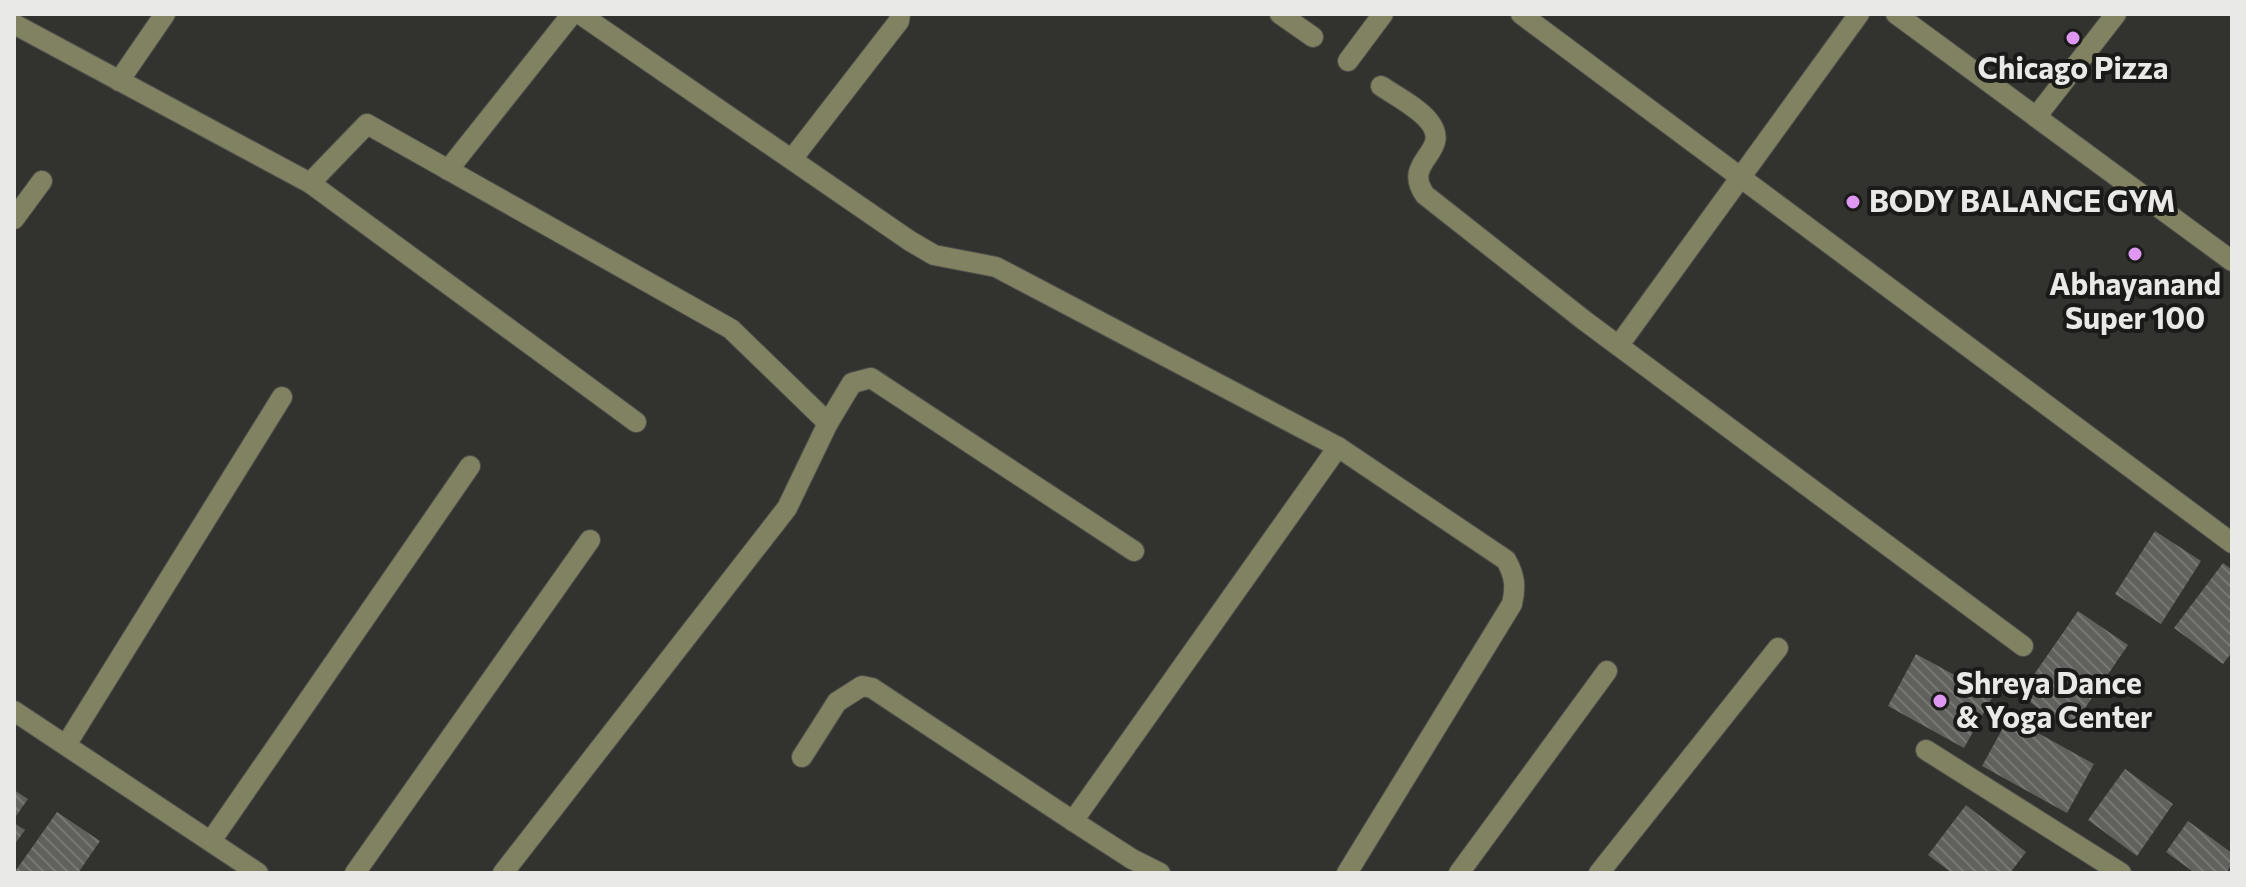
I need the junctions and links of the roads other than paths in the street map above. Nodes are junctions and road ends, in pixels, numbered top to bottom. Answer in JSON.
{"nodes":[{"id":1,"x":165,"y":14,"type":"edge"},
{"id":2,"x":572,"y":14,"type":"edge"},
{"id":3,"x":580,"y":14,"type":"edge"},
{"id":4,"x":900,"y":14,"type":"edge"},
{"id":5,"x":1280,"y":14,"type":"edge"},
{"id":6,"x":1383,"y":14,"type":"edge"},
{"id":7,"x":1521,"y":14,"type":"edge"},
{"id":8,"x":1859,"y":14,"type":"edge"},
{"id":9,"x":1896,"y":14,"type":"edge"},
{"id":10,"x":2116,"y":14,"type":"edge"},
{"id":11,"x":1925,"y":22,"type":"edge"},
{"id":12,"x":14,"y":24,"type":"edge"},
{"id":13,"x":1313,"y":37,"type":"dead end"},
{"id":14,"x":1348,"y":61,"type":"dead end"},
{"id":15,"x":119,"y":81,"type":"junction"},
{"id":16,"x":1381,"y":86,"type":"dead end"},
{"id":17,"x":2036,"y":117,"type":"junction"},
{"id":18,"x":792,"y":159,"type":"junction"},
{"id":19,"x":448,"y":170,"type":"junction"},
{"id":20,"x":1741,"y":178,"type":"junction"},
{"id":21,"x":42,"y":181,"type":"dead end"},
{"id":22,"x":310,"y":183,"type":"junction"},
{"id":23,"x":14,"y":219,"type":"edge"},
{"id":24,"x":2232,"y":261,"type":"edge"},
{"id":25,"x":1619,"y":345,"type":"junction"},
{"id":26,"x":282,"y":397,"type":"dead end"},
{"id":27,"x":636,"y":422,"type":"dead end"},
{"id":28,"x":828,"y":423,"type":"junction"},
{"id":29,"x":1338,"y":447,"type":"junction"},
{"id":30,"x":470,"y":466,"type":"dead end"},
{"id":31,"x":590,"y":540,"type":"dead end"},
{"id":32,"x":2232,"y":543,"type":"edge"},
{"id":33,"x":1134,"y":551,"type":"dead end"},
{"id":34,"x":2023,"y":646,"type":"dead end"},
{"id":35,"x":1778,"y":648,"type":"dead end"},
{"id":36,"x":1607,"y":671,"type":"dead end"},
{"id":37,"x":14,"y":711,"type":"edge"},
{"id":38,"x":66,"y":745,"type":"junction"},
{"id":39,"x":1926,"y":750,"type":"dead end"},
{"id":40,"x":802,"y":757,"type":"dead end"},
{"id":41,"x":1073,"y":821,"type":"junction"},
{"id":42,"x":211,"y":841,"type":"junction"},
{"id":43,"x":258,"y":873,"type":"edge"},
{"id":44,"x":355,"y":873,"type":"edge"},
{"id":45,"x":503,"y":873,"type":"edge"},
{"id":46,"x":1160,"y":873,"type":"edge"},
{"id":47,"x":1347,"y":873,"type":"edge"},
{"id":48,"x":1459,"y":873,"type":"edge"},
{"id":49,"x":1599,"y":873,"type":"edge"},
{"id":50,"x":2121,"y":873,"type":"edge"}],
"edges":[{"from":1,"to":15,"type":"street"},
{"from":2,"to":19,"type":"street"},
{"from":3,"to":18,"type":"street"},
{"from":4,"to":18,"type":"street"},
{"from":5,"to":13,"type":"street"},
{"from":6,"to":14,"type":"street"},
{"from":7,"to":20,"type":"street"},
{"from":8,"to":20,"type":"street"},
{"from":9,"to":11,"type":"street"},
{"from":10,"to":17,"type":"street"},
{"from":11,"to":17,"type":"street"},
{"from":12,"to":15,"type":"street"},
{"from":15,"to":22,"type":"street"},
{"from":16,"to":25,"type":"street"},
{"from":17,"to":24,"type":"street"},
{"from":18,"to":29,"type":"street"},
{"from":19,"to":22,"type":"street"},
{"from":19,"to":28,"type":"street"},
{"from":20,"to":25,"type":"street"},
{"from":20,"to":32,"type":"street"},
{"from":21,"to":23,"type":"street"},
{"from":22,"to":27,"type":"street"},
{"from":25,"to":34,"type":"street"},
{"from":26,"to":38,"type":"street"},
{"from":28,"to":33,"type":"street"},
{"from":28,"to":45,"type":"street"},
{"from":29,"to":41,"type":"street"},
{"from":29,"to":47,"type":"street"},
{"from":30,"to":42,"type":"street"},
{"from":31,"to":44,"type":"street"},
{"from":35,"to":49,"type":"street"},
{"from":36,"to":48,"type":"street"},
{"from":37,"to":38,"type":"street"},
{"from":38,"to":42,"type":"street"},
{"from":39,"to":50,"type":"street"},
{"from":40,"to":41,"type":"street"},
{"from":41,"to":46,"type":"street"},
{"from":42,"to":43,"type":"street"}]}
